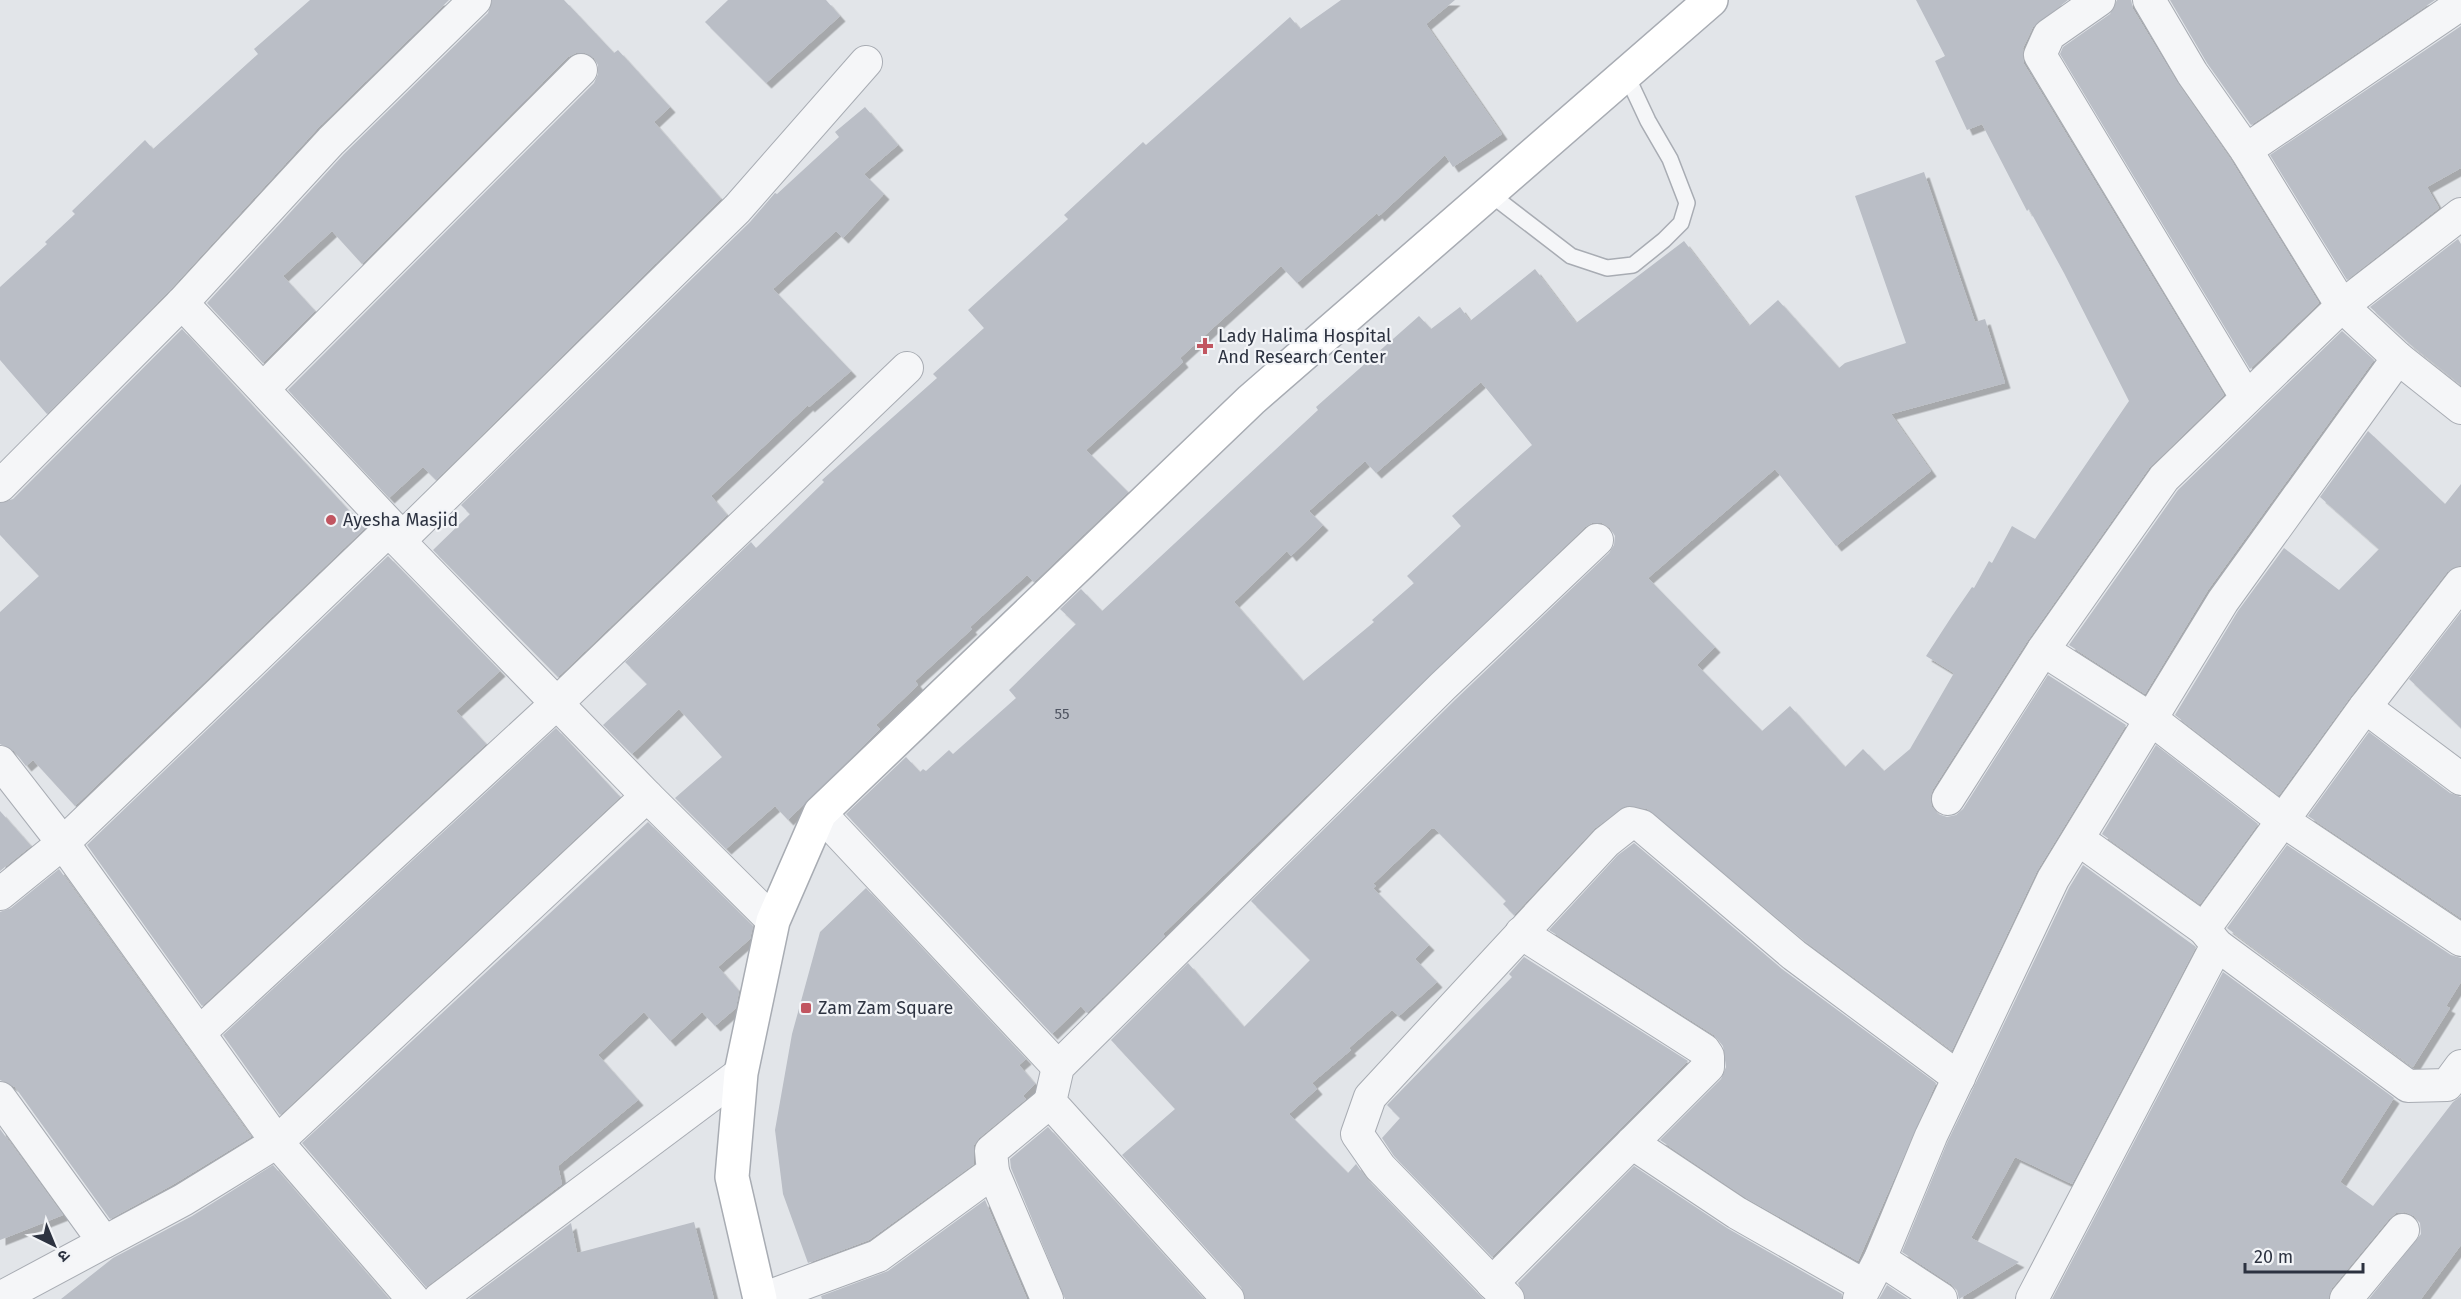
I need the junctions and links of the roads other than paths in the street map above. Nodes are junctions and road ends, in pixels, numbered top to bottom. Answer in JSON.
{"nodes":[{"id":1,"x":475,"y":0,"type":"edge"},
{"id":2,"x":1711,"y":0,"type":"edge"},
{"id":3,"x":2099,"y":0,"type":"edge"},
{"id":4,"x":2149,"y":0,"type":"edge"},
{"id":5,"x":2461,"y":4,"type":"edge"},
{"id":6,"x":866,"y":62,"type":"dead end"},
{"id":7,"x":581,"y":70,"type":"dead end"},
{"id":8,"x":1626,"y":74,"type":"junction"},
{"id":9,"x":2246,"y":150,"type":"junction"},
{"id":10,"x":1489,"y":193,"type":"junction"},
{"id":11,"x":2461,"y":214,"type":"edge"},
{"id":12,"x":182,"y":303,"type":"junction"},
{"id":13,"x":2342,"y":306,"type":"junction"},
{"id":14,"x":2398,"y":358,"type":"junction"},
{"id":15,"x":907,"y":368,"type":"dead end"},
{"id":16,"x":264,"y":388,"type":"junction"},
{"id":17,"x":2246,"y":397,"type":"junction"},
{"id":18,"x":2461,"y":408,"type":"edge"},
{"id":19,"x":0,"y":486,"type":"edge"},
{"id":20,"x":396,"y":534,"type":"junction"},
{"id":21,"x":1597,"y":540,"type":"dead end"},
{"id":22,"x":2460,"y":588,"type":"edge"},
{"id":23,"x":2043,"y":650,"type":"junction"},
{"id":24,"x":557,"y":703,"type":"junction"},
{"id":25,"x":2365,"y":707,"type":"junction"},
{"id":26,"x":2151,"y":719,"type":"junction"},
{"id":27,"x":0,"y":762,"type":"edge"},
{"id":28,"x":2461,"y":779,"type":"edge"},
{"id":29,"x":647,"y":796,"type":"junction"},
{"id":30,"x":1948,"y":799,"type":"dead end"},
{"id":31,"x":820,"y":813,"type":"junction"},
{"id":32,"x":2282,"y":819,"type":"junction"},
{"id":33,"x":2078,"y":839,"type":"junction"},
{"id":34,"x":63,"y":843,"type":"junction"},
{"id":35,"x":0,"y":894,"type":"edge"},
{"id":36,"x":773,"y":921,"type":"junction"},
{"id":37,"x":1521,"y":933,"type":"junction"},
{"id":38,"x":2210,"y":937,"type":"junction"},
{"id":39,"x":2461,"y":940,"type":"edge"},
{"id":40,"x":200,"y":1033,"type":"junction"},
{"id":41,"x":2461,"y":1066,"type":"edge"},
{"id":42,"x":1058,"y":1067,"type":"junction"},
{"id":43,"x":741,"y":1073,"type":"junction"},
{"id":44,"x":1959,"y":1078,"type":"junction"},
{"id":45,"x":0,"y":1098,"type":"edge"},
{"id":46,"x":1050,"y":1102,"type":"junction"},
{"id":47,"x":277,"y":1142,"type":"junction"},
{"id":48,"x":1632,"y":1143,"type":"junction"},
{"id":49,"x":993,"y":1172,"type":"junction"},
{"id":50,"x":2403,"y":1230,"type":"dead end"},
{"id":51,"x":104,"y":1242,"type":"junction"},
{"id":52,"x":1880,"y":1259,"type":"junction"},
{"id":53,"x":1500,"y":1291,"type":"edge"},
{"id":54,"x":1862,"y":1293,"type":"edge"},
{"id":55,"x":0,"y":1298,"type":"edge"},
{"id":56,"x":413,"y":1299,"type":"edge"},
{"id":57,"x":439,"y":1299,"type":"edge"},
{"id":58,"x":761,"y":1299,"type":"edge"},
{"id":59,"x":1047,"y":1299,"type":"edge"},
{"id":60,"x":1228,"y":1299,"type":"edge"},
{"id":61,"x":1941,"y":1299,"type":"edge"},
{"id":62,"x":2032,"y":1299,"type":"edge"},
{"id":63,"x":2346,"y":1299,"type":"edge"}],
"edges":[{"from":1,"to":12,"type":"street"},
{"from":2,"to":8,"type":"main road"},
{"from":3,"to":17,"type":"street"},
{"from":4,"to":9,"type":"street"},
{"from":5,"to":9,"type":"street"},
{"from":6,"to":20,"type":"street"},
{"from":7,"to":16,"type":"street"},
{"from":8,"to":10,"type":"main road"},
{"from":8,"to":10,"type":"lane"},
{"from":9,"to":13,"type":"street"},
{"from":10,"to":31,"type":"main road"},
{"from":11,"to":13,"type":"street"},
{"from":12,"to":16,"type":"street"},
{"from":12,"to":19,"type":"street"},
{"from":13,"to":14,"type":"street"},
{"from":13,"to":17,"type":"street"},
{"from":14,"to":18,"type":"street"},
{"from":14,"to":26,"type":"street"},
{"from":15,"to":24,"type":"street"},
{"from":16,"to":20,"type":"street"},
{"from":17,"to":23,"type":"street"},
{"from":20,"to":24,"type":"street"},
{"from":20,"to":34,"type":"street"},
{"from":21,"to":42,"type":"street"},
{"from":22,"to":25,"type":"street"},
{"from":23,"to":26,"type":"street"},
{"from":23,"to":30,"type":"street"},
{"from":24,"to":29,"type":"street"},
{"from":24,"to":40,"type":"street"},
{"from":25,"to":28,"type":"street"},
{"from":25,"to":32,"type":"street"},
{"from":26,"to":32,"type":"street"},
{"from":26,"to":33,"type":"street"},
{"from":27,"to":34,"type":"street"},
{"from":29,"to":36,"type":"street"},
{"from":29,"to":47,"type":"street"},
{"from":31,"to":36,"type":"main road"},
{"from":31,"to":42,"type":"street"},
{"from":32,"to":38,"type":"street"},
{"from":32,"to":39,"type":"street"},
{"from":33,"to":38,"type":"street"},
{"from":33,"to":44,"type":"street"},
{"from":34,"to":35,"type":"street"},
{"from":34,"to":40,"type":"street"},
{"from":36,"to":43,"type":"main road"},
{"from":37,"to":44,"type":"street"},
{"from":37,"to":48,"type":"street"},
{"from":37,"to":53,"type":"street"},
{"from":38,"to":41,"type":"street"},
{"from":38,"to":62,"type":"street"},
{"from":40,"to":47,"type":"street"},
{"from":42,"to":46,"type":"street"},
{"from":43,"to":57,"type":"street"},
{"from":43,"to":58,"type":"main road"},
{"from":44,"to":52,"type":"street"},
{"from":45,"to":51,"type":"street"},
{"from":46,"to":49,"type":"street"},
{"from":46,"to":60,"type":"street"},
{"from":47,"to":51,"type":"street"},
{"from":47,"to":56,"type":"street"},
{"from":48,"to":53,"type":"street"},
{"from":48,"to":54,"type":"street"},
{"from":49,"to":58,"type":"street"},
{"from":49,"to":59,"type":"street"},
{"from":50,"to":63,"type":"street"},
{"from":51,"to":55,"type":"street"},
{"from":52,"to":54,"type":"street"},
{"from":52,"to":61,"type":"street"}]}
